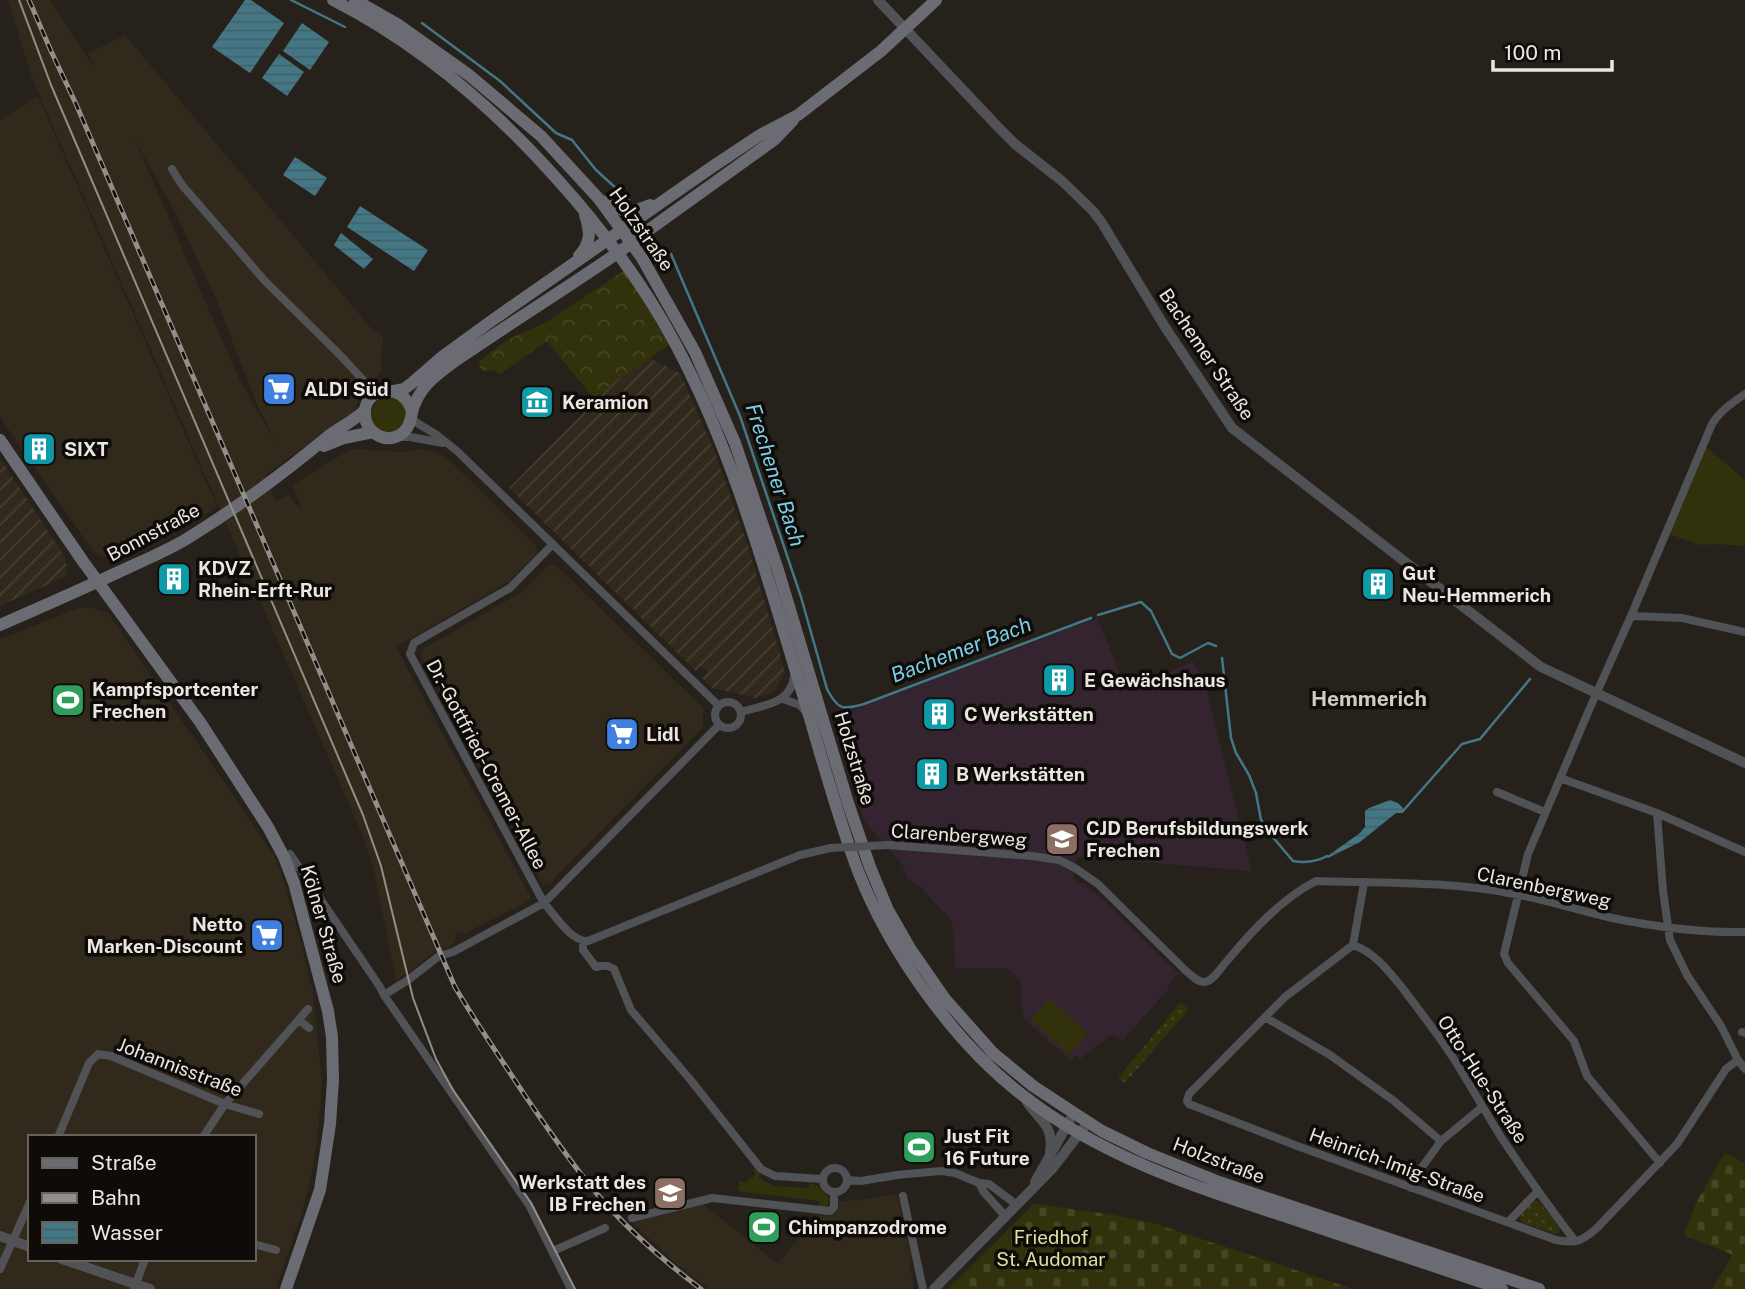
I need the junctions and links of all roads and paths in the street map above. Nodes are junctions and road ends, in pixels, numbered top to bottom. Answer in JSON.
{"nodes":[{"id":1,"x":333,"y":0,"type":"edge"},
{"id":2,"x":355,"y":0,"type":"edge"},
{"id":3,"x":878,"y":0,"type":"edge"},
{"id":4,"x":936,"y":0,"type":"edge"},
{"id":5,"x":906,"y":29,"type":"junction"},
{"id":6,"x":798,"y":115,"type":"junction"},
{"id":7,"x":172,"y":169,"type":"dead end"},
{"id":8,"x":599,"y":199,"type":"junction"},
{"id":9,"x":661,"y":202,"type":"junction"},
{"id":10,"x":582,"y":208,"type":"junction"},
{"id":11,"x":622,"y":230,"type":"junction"},
{"id":12,"x":609,"y":240,"type":"junction"},
{"id":13,"x":632,"y":243,"type":"junction"},
{"id":14,"x":619,"y":252,"type":"junction"},
{"id":15,"x":571,"y":265,"type":"junction"},
{"id":16,"x":394,"y":391,"type":"junction"},
{"id":17,"x":376,"y":394,"type":"junction"},
{"id":18,"x":1745,"y":394,"type":"edge"},
{"id":19,"x":365,"y":410,"type":"junction"},
{"id":20,"x":412,"y":415,"type":"junction"},
{"id":21,"x":373,"y":432,"type":"junction"},
{"id":22,"x":396,"y":437,"type":"junction"},
{"id":23,"x":0,"y":440,"type":"edge"},
{"id":24,"x":446,"y":443,"type":"junction"},
{"id":25,"x":311,"y":452,"type":"junction"},
{"id":26,"x":553,"y":544,"type":"junction"},
{"id":27,"x":98,"y":582,"type":"junction"},
{"id":28,"x":1631,"y":616,"type":"junction"},
{"id":29,"x":0,"y":625,"type":"edge"},
{"id":30,"x":1745,"y":632,"type":"edge"},
{"id":31,"x":795,"y":670,"type":"junction"},
{"id":32,"x":1596,"y":694,"type":"junction"},
{"id":33,"x":783,"y":699,"type":"junction"},
{"id":34,"x":719,"y":706,"type":"junction"},
{"id":35,"x":741,"y":712,"type":"junction"},
{"id":36,"x":809,"y":715,"type":"junction"},
{"id":37,"x":719,"y":725,"type":"junction"},
{"id":38,"x":1745,"y":763,"type":"edge"},
{"id":39,"x":1560,"y":778,"type":"junction"},
{"id":40,"x":1497,"y":792,"type":"dead end"},
{"id":41,"x":1545,"y":812,"type":"junction"},
{"id":42,"x":1657,"y":813,"type":"junction"},
{"id":43,"x":1745,"y":852,"type":"edge"},
{"id":44,"x":290,"y":854,"type":"dead end"},
{"id":45,"x":1364,"y":883,"type":"junction"},
{"id":46,"x":1518,"y":894,"type":"junction"},
{"id":47,"x":544,"y":903,"type":"junction"},
{"id":48,"x":1669,"y":928,"type":"junction"},
{"id":49,"x":1745,"y":932,"type":"edge"},
{"id":50,"x":583,"y":942,"type":"junction"},
{"id":51,"x":1353,"y":945,"type":"junction"},
{"id":52,"x":384,"y":995,"type":"junction"},
{"id":53,"x":308,"y":1009,"type":"dead end"},
{"id":54,"x":1265,"y":1017,"type":"junction"},
{"id":55,"x":299,"y":1020,"type":"junction"},
{"id":56,"x":309,"y":1028,"type":"dead end"},
{"id":57,"x":1738,"y":1060,"type":"junction"},
{"id":58,"x":1745,"y":1069,"type":"edge"},
{"id":59,"x":1021,"y":1094,"type":"junction"},
{"id":60,"x":225,"y":1104,"type":"junction"},
{"id":61,"x":1482,"y":1107,"type":"junction"},
{"id":62,"x":1074,"y":1113,"type":"junction"},
{"id":63,"x":259,"y":1114,"type":"dead end"},
{"id":64,"x":1087,"y":1122,"type":"junction"},
{"id":65,"x":1066,"y":1125,"type":"junction"},
{"id":66,"x":1080,"y":1134,"type":"junction"},
{"id":67,"x":59,"y":1135,"type":"edge"},
{"id":68,"x":203,"y":1135,"type":"edge"},
{"id":69,"x":1441,"y":1141,"type":"junction"},
{"id":70,"x":1049,"y":1154,"type":"junction"},
{"id":71,"x":1660,"y":1163,"type":"junction"},
{"id":72,"x":823,"y":1179,"type":"junction"},
{"id":73,"x":847,"y":1180,"type":"junction"},
{"id":74,"x":979,"y":1182,"type":"junction"},
{"id":75,"x":1411,"y":1188,"type":"junction"},
{"id":76,"x":1030,"y":1190,"type":"junction"},
{"id":77,"x":834,"y":1192,"type":"junction"},
{"id":78,"x":1537,"y":1192,"type":"junction"},
{"id":79,"x":903,"y":1196,"type":"dead end"},
{"id":80,"x":1017,"y":1205,"type":"junction"},
{"id":81,"x":28,"y":1207,"type":"edge"},
{"id":82,"x":1006,"y":1217,"type":"junction"},
{"id":83,"x":632,"y":1218,"type":"dead end"},
{"id":84,"x":1508,"y":1222,"type":"junction"},
{"id":85,"x":605,"y":1228,"type":"dead end"},
{"id":86,"x":0,"y":1236,"type":"edge"},
{"id":87,"x":13,"y":1241,"type":"junction"},
{"id":88,"x":1576,"y":1241,"type":"junction"},
{"id":89,"x":256,"y":1245,"type":"edge"},
{"id":90,"x":28,"y":1246,"type":"edge"},
{"id":91,"x":276,"y":1250,"type":"dead end"},
{"id":92,"x":553,"y":1251,"type":"junction"},
{"id":93,"x":67,"y":1261,"type":"edge"},
{"id":94,"x":144,"y":1261,"type":"edge"},
{"id":95,"x":0,"y":1269,"type":"edge"},
{"id":96,"x":135,"y":1287,"type":"edge"},
{"id":97,"x":150,"y":1289,"type":"edge"},
{"id":98,"x":286,"y":1289,"type":"edge"},
{"id":99,"x":571,"y":1289,"type":"edge"},
{"id":100,"x":923,"y":1289,"type":"edge"},
{"id":101,"x":934,"y":1289,"type":"edge"},
{"id":102,"x":1502,"y":1289,"type":"edge"},
{"id":103,"x":1539,"y":1289,"type":"edge"}],
"edges":[{"from":1,"to":10,"type":"main road","name":"Holzstraße"},
{"from":2,"to":8,"type":"main road","name":"Holzstraße"},
{"from":3,"to":5,"type":"street","name":"Bachemer Straße"},
{"from":4,"to":5,"type":"main road"},
{"from":5,"to":6,"type":"main road"},
{"from":5,"to":32,"type":"street","name":"Bachemer Straße"},
{"from":6,"to":9,"type":"main road"},
{"from":6,"to":13,"type":"main road"},
{"from":7,"to":17,"type":"street"},
{"from":8,"to":9,"type":"main road"},
{"from":8,"to":11,"type":"main road","name":"Holzstraße"},
{"from":9,"to":11,"type":"main road"},
{"from":10,"to":12,"type":"main road","name":"Holzstraße"},
{"from":10,"to":15,"type":"main road"},
{"from":11,"to":12,"type":"main road"},
{"from":11,"to":13,"type":"main road","name":"Holzstraße"},
{"from":12,"to":14,"type":"main road","name":"Holzstraße"},
{"from":12,"to":15,"type":"main road"},
{"from":13,"to":14,"type":"main road"},
{"from":13,"to":62,"type":"main road","name":"Holzstraße"},
{"from":14,"to":20,"type":"main road"},
{"from":14,"to":31,"type":"main road","name":"Holzstraße"},
{"from":15,"to":16,"type":"main road"},
{"from":16,"to":17,"type":"main road"},
{"from":16,"to":20,"type":"main road"},
{"from":17,"to":19,"type":"main road"},
{"from":18,"to":28,"type":"street"},
{"from":19,"to":21,"type":"main road"},
{"from":19,"to":25,"type":"main road","name":"Bonnstraße"},
{"from":20,"to":22,"type":"main road"},
{"from":20,"to":24,"type":"street"},
{"from":21,"to":22,"type":"main road"},
{"from":21,"to":25,"type":"main road","name":"Bonnstraße"},
{"from":22,"to":24,"type":"street"},
{"from":23,"to":27,"type":"main road","name":"Kölner Straße"},
{"from":24,"to":26,"type":"street"},
{"from":25,"to":27,"type":"main road","name":"Bonnstraße"},
{"from":26,"to":34,"type":"street"},
{"from":26,"to":47,"type":"street","name":"Dr.-Gottfried-Cremer-Allee"},
{"from":27,"to":29,"type":"main road","name":"Bonnstraße"},
{"from":27,"to":98,"type":"main road","name":"Kölner Straße"},
{"from":28,"to":30,"type":"street"},
{"from":28,"to":32,"type":"street"},
{"from":31,"to":33,"type":"street"},
{"from":31,"to":36,"type":"main road","name":"Holzstraße"},
{"from":32,"to":38,"type":"street","name":"Bachemer Straße"},
{"from":32,"to":39,"type":"street"},
{"from":33,"to":35,"type":"street","name":"Dr.-Gottfried-Cremer-Allee"},
{"from":33,"to":36,"type":"street"},
{"from":34,"to":35,"type":"street"},
{"from":34,"to":37,"type":"street"},
{"from":35,"to":37,"type":"street","name":"Dr.-Gottfried-Cremer-Allee"},
{"from":36,"to":59,"type":"main road","name":"Holzstraße"},
{"from":37,"to":47,"type":"street","name":"Dr.-Gottfried-Cremer-Allee"},
{"from":39,"to":41,"type":"street"},
{"from":39,"to":42,"type":"street"},
{"from":40,"to":41,"type":"street"},
{"from":41,"to":46,"type":"street"},
{"from":42,"to":43,"type":"street"},
{"from":42,"to":48,"type":"street"},
{"from":44,"to":52,"type":"street","name":"Kölner Straße"},
{"from":45,"to":46,"type":"street","name":"Clarenbergweg"},
{"from":45,"to":50,"type":"street","name":"Clarenbergweg","bridge":true},
{"from":45,"to":51,"type":"street"},
{"from":46,"to":48,"type":"street","name":"Clarenbergweg"},
{"from":46,"to":71,"type":"street"},
{"from":47,"to":50,"type":"street","name":"Dr.-Gottfried-Cremer-Allee"},
{"from":47,"to":52,"type":"street","name":"Dr.-Gottfried-Cremer-Allee"},
{"from":48,"to":49,"type":"street","name":"Clarenbergweg"},
{"from":48,"to":57,"type":"street"},
{"from":50,"to":72,"type":"street","name":"Dr.-Gottfried-Cremer-Allee"},
{"from":51,"to":54,"type":"street"},
{"from":51,"to":61,"type":"street","name":"Otto-Hue-Straße"},
{"from":52,"to":92,"type":"street","name":"Kölner Straße"},
{"from":53,"to":55,"type":"street"},
{"from":54,"to":69,"type":"street"},
{"from":54,"to":75,"type":"street","name":"Heinrich-Imig-Straße"},
{"from":55,"to":56,"type":"street"},
{"from":55,"to":60,"type":"street"},
{"from":57,"to":58,"type":"street"},
{"from":57,"to":71,"type":"street"},
{"from":59,"to":65,"type":"main road","name":"Holzstraße"},
{"from":59,"to":70,"type":"street","name":"Holzstraße"},
{"from":60,"to":63,"type":"street","name":"Johannisstraße"},
{"from":60,"to":67,"type":"street","name":"Johannisstraße"},
{"from":60,"to":68,"type":"street"},
{"from":61,"to":69,"type":"street"},
{"from":61,"to":78,"type":"street","name":"Otto-Hue-Straße"},
{"from":62,"to":64,"type":"main road","name":"Holzstraße"},
{"from":62,"to":65,"type":"street"},
{"from":64,"to":66,"type":"street"},
{"from":64,"to":103,"type":"main road","name":"Holzstraße"},
{"from":65,"to":66,"type":"main road","name":"Holzstraße"},
{"from":65,"to":70,"type":"street"},
{"from":66,"to":76,"type":"street"},
{"from":66,"to":102,"type":"main road","name":"Holzstraße"},
{"from":69,"to":75,"type":"street"},
{"from":70,"to":76,"type":"street"},
{"from":71,"to":88,"type":"street"},
{"from":72,"to":73,"type":"street"},
{"from":72,"to":77,"type":"street"},
{"from":73,"to":74,"type":"street"},
{"from":73,"to":77,"type":"street"},
{"from":74,"to":80,"type":"street"},
{"from":74,"to":82,"type":"street"},
{"from":75,"to":84,"type":"street","name":"Heinrich-Imig-Straße"},
{"from":76,"to":80,"type":"street"},
{"from":77,"to":83,"type":"street"},
{"from":78,"to":84,"type":"street"},
{"from":78,"to":88,"type":"street","name":"Otto-Hue-Straße"},
{"from":79,"to":100,"type":"street"},
{"from":80,"to":82,"type":"street"},
{"from":81,"to":87,"type":"street"},
{"from":82,"to":101,"type":"street"},
{"from":84,"to":88,"type":"street","name":"Heinrich-Imig-Straße"},
{"from":85,"to":92,"type":"street"},
{"from":86,"to":87,"type":"street"},
{"from":87,"to":90,"type":"street"},
{"from":87,"to":95,"type":"street"},
{"from":89,"to":91,"type":"street"},
{"from":92,"to":99,"type":"street","name":"Kölner Straße"},
{"from":93,"to":96,"type":"street"},
{"from":94,"to":96,"type":"street"},
{"from":96,"to":97,"type":"street"}]}
